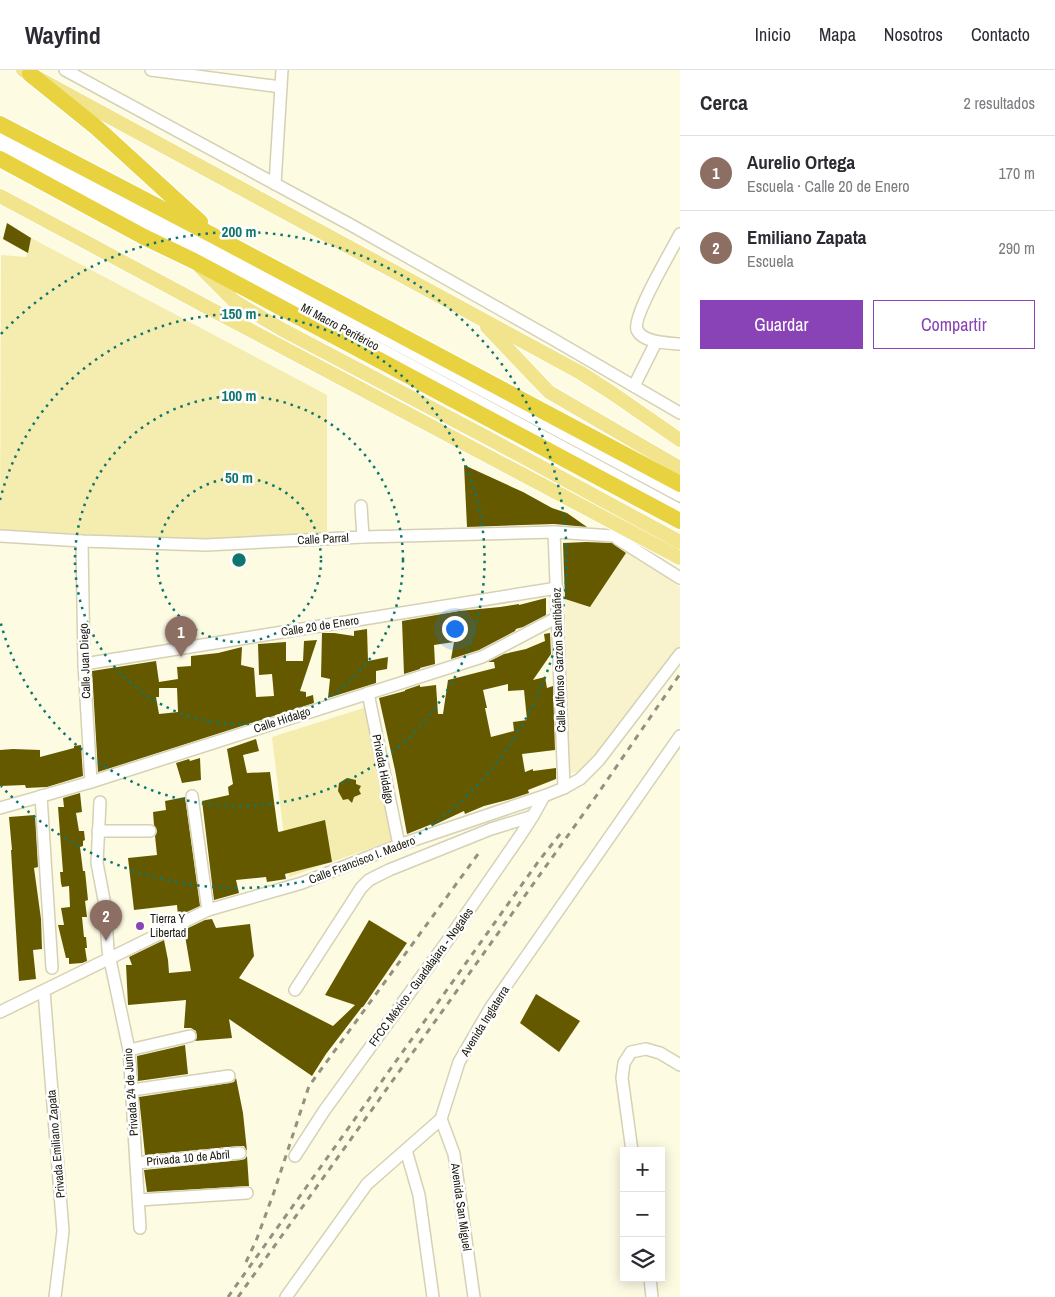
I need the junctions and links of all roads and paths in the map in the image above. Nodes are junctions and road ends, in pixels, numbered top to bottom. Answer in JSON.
{"nodes":[{"id":1,"x":65,"y":70,"type":"edge"},
{"id":2,"x":151,"y":70,"type":"edge"},
{"id":3,"x":282,"y":70,"type":"edge"},
{"id":4,"x":26,"y":72,"type":"edge"},
{"id":5,"x":281,"y":87,"type":"junction"},
{"id":6,"x":0,"y":124,"type":"edge"},
{"id":7,"x":0,"y":133,"type":"edge"},
{"id":8,"x":0,"y":144,"type":"edge"},
{"id":9,"x":0,"y":158,"type":"edge"},
{"id":10,"x":274,"y":184,"type":"junction"},
{"id":11,"x":0,"y":196,"type":"edge"},
{"id":12,"x":680,"y":234,"type":"edge"},
{"id":13,"x":216,"y":237,"type":"junction"},
{"id":14,"x":194,"y":261,"type":"junction"},
{"id":15,"x":477,"y":317,"type":"junction"},
{"id":16,"x":656,"y":342,"type":"junction"},
{"id":17,"x":680,"y":344,"type":"edge"},
{"id":18,"x":363,"y":373,"type":"junction"},
{"id":19,"x":634,"y":386,"type":"junction"},
{"id":20,"x":680,"y":413,"type":"edge"},
{"id":21,"x":411,"y":416,"type":"junction"},
{"id":22,"x":680,"y":440,"type":"edge"},
{"id":23,"x":680,"y":468,"type":"edge"},
{"id":24,"x":680,"y":484,"type":"edge"},
{"id":25,"x":680,"y":496,"type":"edge"},
{"id":26,"x":361,"y":506,"type":"dead end"},
{"id":27,"x":680,"y":510,"type":"edge"},
{"id":28,"x":680,"y":521,"type":"edge"},
{"id":29,"x":554,"y":532,"type":"junction"},
{"id":30,"x":0,"y":536,"type":"edge"},
{"id":31,"x":614,"y":536,"type":"junction"},
{"id":32,"x":363,"y":537,"type":"junction"},
{"id":33,"x":645,"y":539,"type":"junction"},
{"id":34,"x":82,"y":541,"type":"junction"},
{"id":35,"x":680,"y":542,"type":"edge"},
{"id":36,"x":680,"y":558,"type":"edge"},
{"id":37,"x":680,"y":578,"type":"edge"},
{"id":38,"x":557,"y":588,"type":"junction"},
{"id":39,"x":558,"y":616,"type":"junction"},
{"id":40,"x":680,"y":654,"type":"edge"},
{"id":41,"x":84,"y":664,"type":"junction"},
{"id":42,"x":368,"y":693,"type":"junction"},
{"id":43,"x":680,"y":736,"type":"edge"},
{"id":44,"x":91,"y":782,"type":"junction"},
{"id":45,"x":564,"y":788,"type":"junction"},
{"id":46,"x":41,"y":796,"type":"junction"},
{"id":47,"x":192,"y":796,"type":"dead end"},
{"id":48,"x":544,"y":796,"type":"junction"},
{"id":49,"x":100,"y":802,"type":"dead end"},
{"id":50,"x":0,"y":808,"type":"edge"},
{"id":51,"x":533,"y":816,"type":"junction"},
{"id":52,"x":98,"y":830,"type":"junction"},
{"id":53,"x":150,"y":831,"type":"dead end"},
{"id":54,"x":398,"y":845,"type":"junction"},
{"id":55,"x":208,"y":910,"type":"junction"},
{"id":56,"x":110,"y":958,"type":"junction"},
{"id":57,"x":52,"y":968,"type":"dead end"},
{"id":58,"x":295,"y":990,"type":"dead end"},
{"id":59,"x":44,"y":991,"type":"junction"},
{"id":60,"x":0,"y":1012,"type":"edge"},
{"id":61,"x":190,"y":1036,"type":"dead end"},
{"id":62,"x":129,"y":1050,"type":"junction"},
{"id":63,"x":680,"y":1065,"type":"edge"},
{"id":64,"x":230,"y":1076,"type":"dead end"},
{"id":65,"x":132,"y":1090,"type":"junction"},
{"id":66,"x":441,"y":1119,"type":"junction"},
{"id":67,"x":631,"y":1147,"type":"edge"},
{"id":68,"x":406,"y":1150,"type":"junction"},
{"id":69,"x":240,"y":1153,"type":"dead end"},
{"id":70,"x":295,"y":1156,"type":"dead end"},
{"id":71,"x":136,"y":1163,"type":"junction"},
{"id":72,"x":247,"y":1193,"type":"dead end"},
{"id":73,"x":139,"y":1200,"type":"junction"},
{"id":74,"x":140,"y":1228,"type":"dead end"},
{"id":75,"x":650,"y":1282,"type":"edge"},
{"id":76,"x":55,"y":1297,"type":"edge"},
{"id":77,"x":286,"y":1297,"type":"edge"},
{"id":78,"x":433,"y":1297,"type":"edge"},
{"id":79,"x":474,"y":1297,"type":"edge"},
{"id":80,"x":652,"y":1297,"type":"edge"}],
"edges":[{"from":1,"to":10,"type":"street"},
{"from":2,"to":5,"type":"street"},
{"from":3,"to":5,"type":"street"},
{"from":4,"to":13,"type":"highway"},
{"from":4,"to":15,"type":"main road"},
{"from":5,"to":10,"type":"street"},
{"from":6,"to":13,"type":"highway"},
{"from":7,"to":25,"type":"street","name":"Mi Macro Periférico"},
{"from":8,"to":27,"type":"street","name":"Mi Macro Periférico"},
{"from":9,"to":14,"type":"highway"},
{"from":10,"to":19,"type":"street"},
{"from":11,"to":21,"type":"main road"},
{"from":12,"to":16,"type":"street"},
{"from":13,"to":24,"type":"highway"},
{"from":14,"to":18,"type":"main road"},
{"from":14,"to":28,"type":"highway"},
{"from":15,"to":22,"type":"main road"},
{"from":15,"to":23,"type":"main road"},
{"from":16,"to":17,"type":"street"},
{"from":16,"to":19,"type":"street"},
{"from":18,"to":21,"type":"main road"},
{"from":18,"to":35,"type":"main road"},
{"from":19,"to":20,"type":"street"},
{"from":21,"to":33,"type":"main road"},
{"from":26,"to":32,"type":"street"},
{"from":29,"to":31,"type":"street","name":"Calle Parral"},
{"from":29,"to":32,"type":"street","name":"Calle Parral"},
{"from":29,"to":38,"type":"street","name":"Calle Alfonso Garzon Santibáñez"},
{"from":30,"to":34,"type":"street","name":"Calle Parral"},
{"from":31,"to":33,"type":"street","name":"Calle Parral"},
{"from":31,"to":37,"type":"street"},
{"from":32,"to":34,"type":"street","name":"Calle Parral"},
{"from":33,"to":36,"type":"main road"},
{"from":34,"to":41,"type":"street","name":"Calle Juan Diego"},
{"from":38,"to":39,"type":"street","name":"Calle Alfonso Garzon Santibáñez"},
{"from":38,"to":41,"type":"street","name":"Calle 20 de Enero"},
{"from":39,"to":42,"type":"street","name":"Calle Hidalgo"},
{"from":39,"to":45,"type":"street","name":"Calle Alfonso Garzon Santibáñez"},
{"from":40,"to":45,"type":"street","name":"Calle Francisco I. Madero"},
{"from":41,"to":44,"type":"street","name":"Calle Juan Diego"},
{"from":42,"to":44,"type":"street","name":"Calle Hidalgo"},
{"from":42,"to":54,"type":"street","name":"Privada Hidalgo"},
{"from":43,"to":66,"type":"street","name":"Avenida Inglaterra"},
{"from":44,"to":46,"type":"street","name":"Calle Hidalgo"},
{"from":45,"to":48,"type":"street","name":"Calle Francisco I. Madero"},
{"from":46,"to":50,"type":"street","name":"Calle Hidalgo"},
{"from":46,"to":57,"type":"street"},
{"from":47,"to":55,"type":"street"},
{"from":48,"to":51,"type":"street","name":"FFCC México - Guadalajara - Nogales"},
{"from":48,"to":54,"type":"street","name":"Calle Francisco I. Madero"},
{"from":49,"to":52,"type":"street","name":"Privada 24 de Junio"},
{"from":51,"to":58,"type":"street"},
{"from":51,"to":70,"type":"street","name":"FFCC México - Guadalajara - Nogales"},
{"from":52,"to":53,"type":"street"},
{"from":52,"to":56,"type":"street","name":"Privada 24 de Junio"},
{"from":54,"to":55,"type":"street","name":"Calle Francisco I. Madero"},
{"from":55,"to":56,"type":"street","name":"Calle Francisco I. Madero"},
{"from":56,"to":59,"type":"street","name":"Calle Francisco I. Madero"},
{"from":56,"to":62,"type":"street","name":"Privada 24 de Junio"},
{"from":59,"to":60,"type":"street","name":"Calle Francisco I. Madero"},
{"from":59,"to":76,"type":"street","name":"Privada Emiliano Zapata"},
{"from":61,"to":62,"type":"street"},
{"from":62,"to":65,"type":"street","name":"Privada 24 de Junio"},
{"from":63,"to":67,"type":"street"},
{"from":64,"to":65,"type":"street"},
{"from":65,"to":71,"type":"street","name":"Privada 24 de Junio"},
{"from":66,"to":68,"type":"street"},
{"from":66,"to":79,"type":"street","name":"Avenida San Miguel"},
{"from":68,"to":77,"type":"street"},
{"from":68,"to":78,"type":"street"},
{"from":69,"to":71,"type":"street","name":"Privada 10 de Abril"},
{"from":71,"to":73,"type":"street","name":"Privada 24 de Junio"},
{"from":72,"to":73,"type":"street"},
{"from":73,"to":74,"type":"street","name":"Privada 24 de Junio"},
{"from":75,"to":80,"type":"street"}]}
